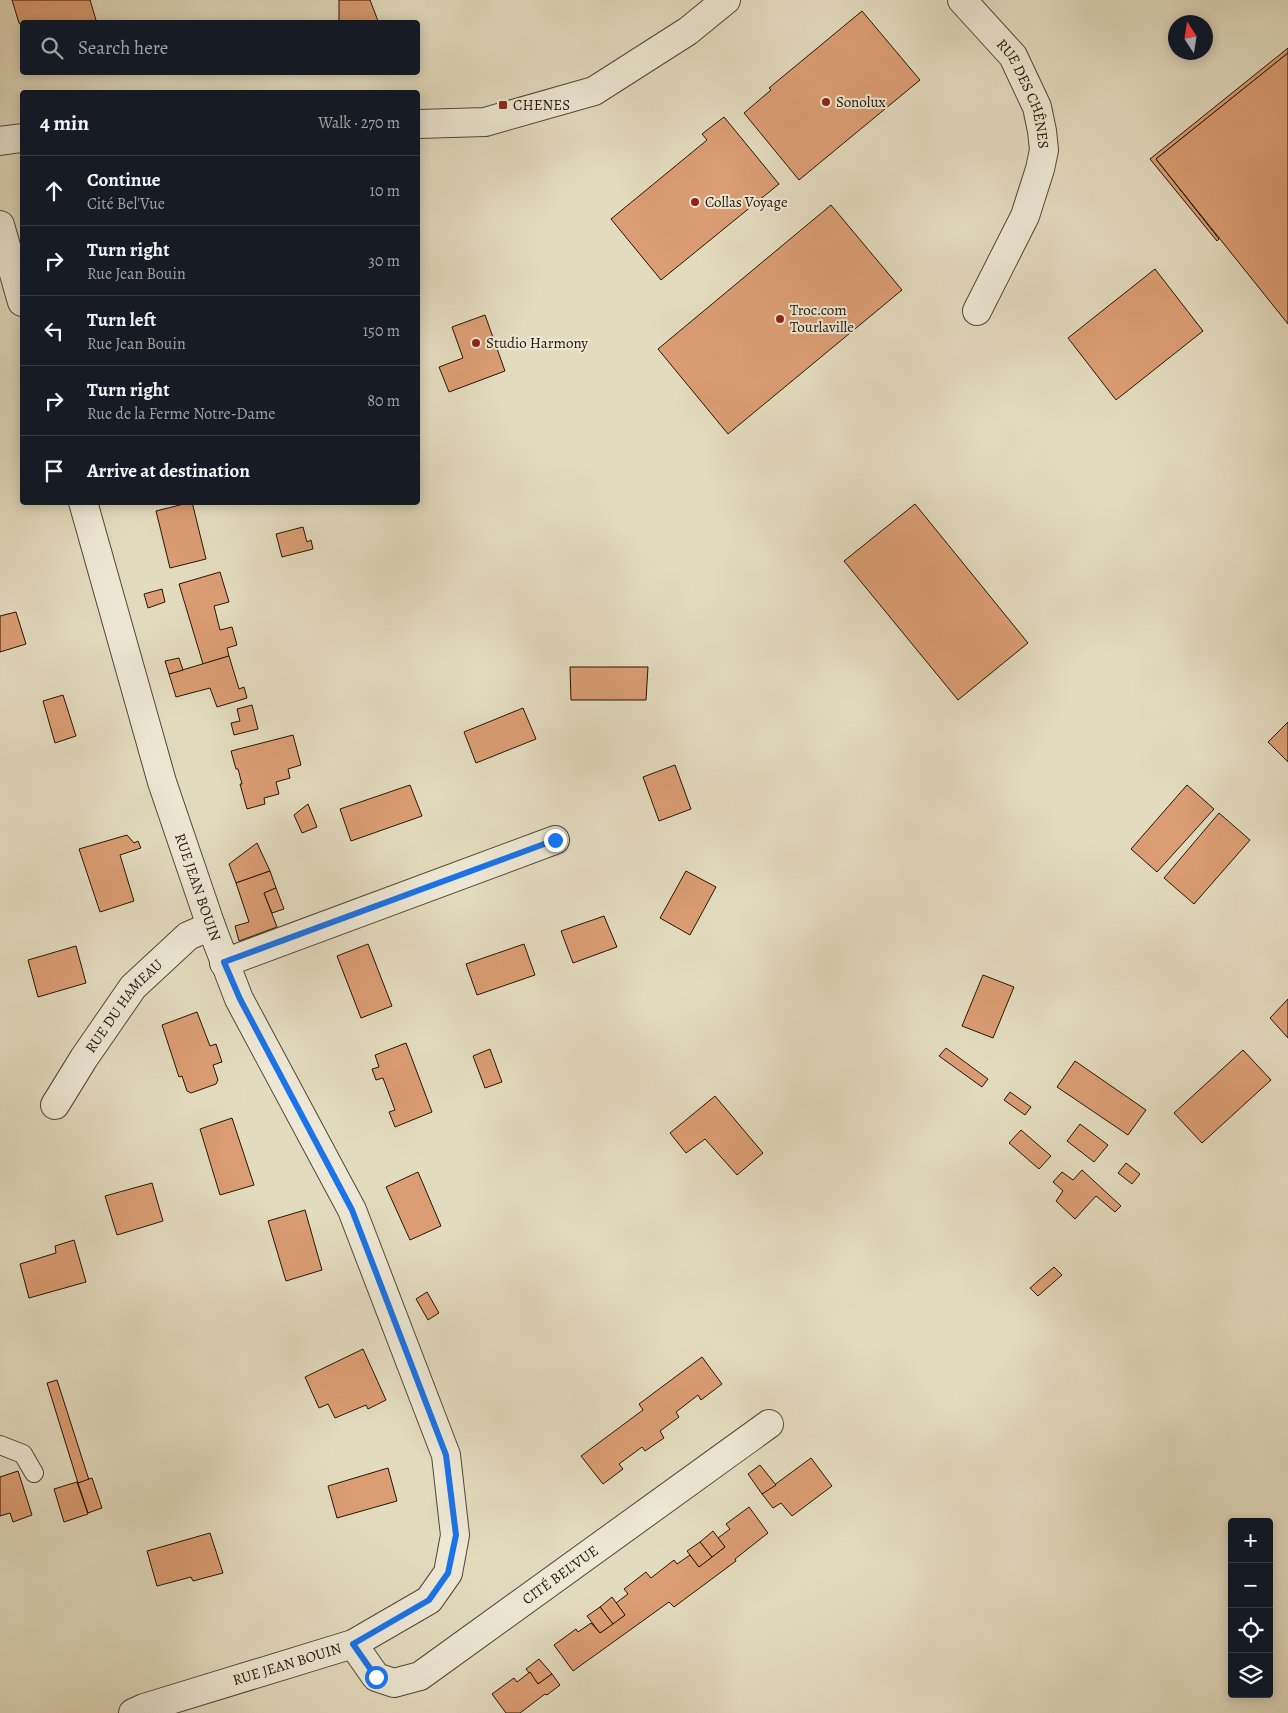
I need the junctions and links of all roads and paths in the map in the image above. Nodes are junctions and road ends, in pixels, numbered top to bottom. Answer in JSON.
{"nodes":[{"id":1,"x":726,"y":0,"type":"edge"},
{"id":2,"x":962,"y":0,"type":"edge"},
{"id":3,"x":420,"y":124,"type":"edge"},
{"id":4,"x":20,"y":138,"type":"edge"},
{"id":5,"x":0,"y":140,"type":"edge"},
{"id":6,"x":0,"y":226,"type":"edge"},
{"id":7,"x":20,"y":295,"type":"edge"},
{"id":8,"x":977,"y":311,"type":"dead end"},
{"id":9,"x":84,"y":505,"type":"edge"},
{"id":10,"x":555,"y":840,"type":"dead end"},
{"id":11,"x":211,"y":926,"type":"junction"},
{"id":12,"x":224,"y":962,"type":"junction"},
{"id":13,"x":55,"y":1105,"type":"dead end"},
{"id":14,"x":769,"y":1424,"type":"dead end"},
{"id":15,"x":0,"y":1445,"type":"edge"},
{"id":16,"x":34,"y":1473,"type":"dead end"},
{"id":17,"x":353,"y":1644,"type":"junction"},
{"id":18,"x":133,"y":1713,"type":"edge"}],
"edges":[{"from":1,"to":3,"type":"street"},
{"from":2,"to":8,"type":"street","name":"RUE DES CHÊNES"},
{"from":4,"to":5,"type":"street"},
{"from":6,"to":7,"type":"street"},
{"from":9,"to":11,"type":"street","name":"RUE JEAN BOUIN"},
{"from":10,"to":12,"type":"street"},
{"from":11,"to":12,"type":"street","name":"RUE JEAN BOUIN"},
{"from":11,"to":13,"type":"street","name":"RUE DU HAMEAU"},
{"from":12,"to":17,"type":"street","name":"RUE JEAN BOUIN"},
{"from":14,"to":17,"type":"street","name":"CITÉ BEL'VUE"},
{"from":15,"to":16,"type":"lane"},
{"from":17,"to":18,"type":"street","name":"RUE JEAN BOUIN"}]}
